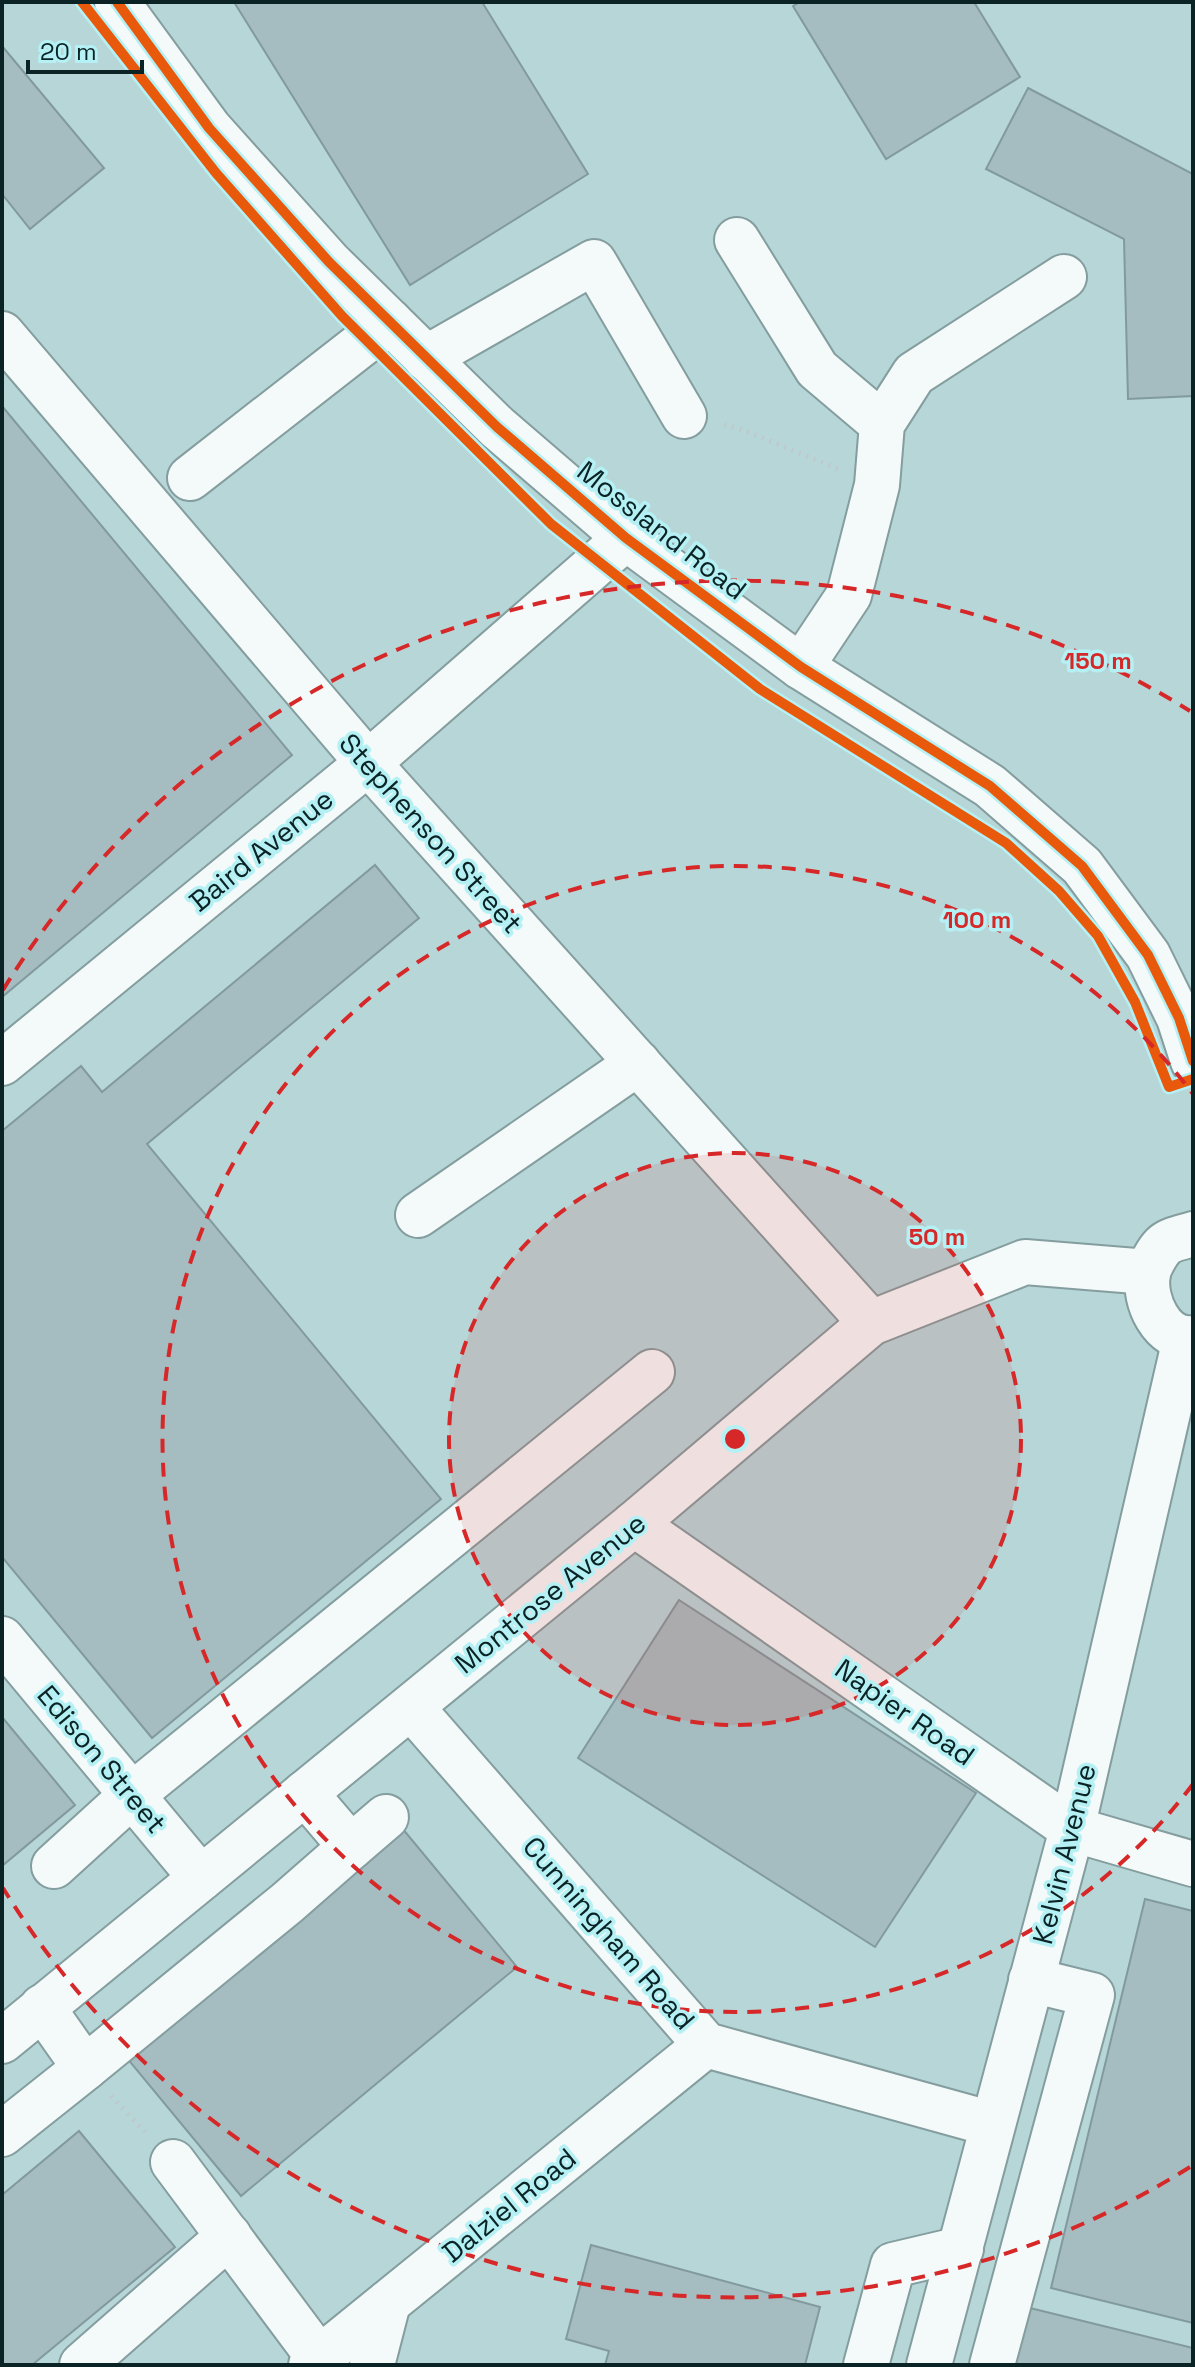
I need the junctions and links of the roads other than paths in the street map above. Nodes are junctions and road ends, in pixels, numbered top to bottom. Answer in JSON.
{"nodes":[{"id":1,"x":120,"y":3,"type":"edge"},
{"id":2,"x":737,"y":240,"type":"dead end"},
{"id":3,"x":1064,"y":277,"type":"dead end"},
{"id":4,"x":390,"y":322,"type":"junction"},
{"id":5,"x":2,"y":334,"type":"edge"},
{"id":6,"x":426,"y":358,"type":"junction"},
{"id":7,"x":684,"y":416,"type":"road end"},
{"id":8,"x":882,"y":424,"type":"junction"},
{"id":9,"x":190,"y":478,"type":"dead end"},
{"id":10,"x":626,"y":538,"type":"junction"},
{"id":11,"x":801,"y":667,"type":"junction"},
{"id":12,"x":368,"y":763,"type":"junction"},
{"id":13,"x":1193,"y":1061,"type":"edge"},
{"id":14,"x":2,"y":1063,"type":"edge"},
{"id":15,"x":638,"y":1063,"type":"junction"},
{"id":16,"x":418,"y":1215,"type":"dead end"},
{"id":17,"x":1193,"y":1234,"type":"edge"},
{"id":18,"x":1148,"y":1272,"type":"junction"},
{"id":19,"x":871,"y":1323,"type":"junction"},
{"id":20,"x":1189,"y":1339,"type":"edge"},
{"id":21,"x":652,"y":1372,"type":"dead end"},
{"id":22,"x":634,"y":1524,"type":"junction"},
{"id":23,"x":2,"y":1639,"type":"edge"},
{"id":24,"x":411,"y":1707,"type":"junction"},
{"id":25,"x":305,"y":1793,"type":"junction"},
{"id":26,"x":132,"y":1795,"type":"junction"},
{"id":27,"x":386,"y":1817,"type":"dead end"},
{"id":28,"x":1072,"y":1829,"type":"junction"},
{"id":29,"x":351,"y":1847,"type":"junction"},
{"id":30,"x":1193,"y":1864,"type":"edge"},
{"id":31,"x":54,"y":1866,"type":"dead end"},
{"id":32,"x":201,"y":1878,"type":"junction"},
{"id":33,"x":1031,"y":1980,"type":"junction"},
{"id":34,"x":42,"y":2007,"type":"junction"},
{"id":35,"x":2,"y":2041,"type":"edge"},
{"id":36,"x":706,"y":2045,"type":"junction"},
{"id":37,"x":85,"y":2068,"type":"junction"},
{"id":38,"x":992,"y":2124,"type":"junction"},
{"id":39,"x":2,"y":2134,"type":"edge"},
{"id":40,"x":173,"y":2162,"type":"road end"},
{"id":41,"x":229,"y":2236,"type":"junction"},
{"id":42,"x":961,"y":2249,"type":"junction"},
{"id":43,"x":388,"y":2303,"type":"junction"},
{"id":44,"x":315,"y":2362,"type":"edge"},
{"id":45,"x":82,"y":2365,"type":"edge"},
{"id":46,"x":372,"y":2365,"type":"edge"},
{"id":47,"x":866,"y":2365,"type":"edge"},
{"id":48,"x":929,"y":2365,"type":"edge"},
{"id":49,"x":992,"y":2365,"type":"edge"}],
"edges":[{"from":1,"to":4,"type":"street","name":"Mossland Road"},
{"from":2,"to":8,"type":"street"},
{"from":3,"to":8,"type":"street"},
{"from":4,"to":6,"type":"street","name":"Mossland Road"},
{"from":4,"to":9,"type":"street"},
{"from":5,"to":12,"type":"street","name":"Stephenson Street"},
{"from":6,"to":7,"type":"street"},
{"from":6,"to":10,"type":"street","name":"Mossland Road"},
{"from":8,"to":11,"type":"street"},
{"from":10,"to":11,"type":"street","name":"Mossland Road"},
{"from":10,"to":12,"type":"street","name":"Baird Avenue"},
{"from":11,"to":13,"type":"street","name":"Mossland Road"},
{"from":12,"to":14,"type":"street","name":"Baird Avenue"},
{"from":12,"to":15,"type":"street","name":"Stephenson Street"},
{"from":15,"to":16,"type":"street"},
{"from":15,"to":19,"type":"street","name":"Stephenson Street"},
{"from":17,"to":18,"type":"street"},
{"from":18,"to":19,"type":"street","name":"Montrose Avenue"},
{"from":18,"to":20,"type":"street"},
{"from":19,"to":22,"type":"street","name":"Montrose Avenue"},
{"from":20,"to":28,"type":"street","name":"Kelvin Avenue"},
{"from":21,"to":26,"type":"street"},
{"from":22,"to":24,"type":"street","name":"Montrose Avenue"},
{"from":22,"to":28,"type":"street","name":"Napier Road"},
{"from":23,"to":26,"type":"street","name":"Edison Street"},
{"from":24,"to":25,"type":"street","name":"Montrose Avenue"},
{"from":24,"to":36,"type":"street","name":"Cunningham Road"},
{"from":25,"to":29,"type":"street"},
{"from":25,"to":32,"type":"street","name":"Montrose Avenue"},
{"from":26,"to":31,"type":"street"},
{"from":26,"to":32,"type":"street","name":"Edison Street"},
{"from":27,"to":29,"type":"street"},
{"from":28,"to":30,"type":"street","name":"Napier Road"},
{"from":28,"to":33,"type":"street","name":"Kelvin Avenue"},
{"from":29,"to":37,"type":"street"},
{"from":32,"to":34,"type":"street","name":"Montrose Avenue"},
{"from":33,"to":38,"type":"street","name":"Kelvin Avenue"},
{"from":33,"to":49,"type":"street"},
{"from":34,"to":35,"type":"street","name":"Montrose Avenue"},
{"from":34,"to":37,"type":"street"},
{"from":36,"to":38,"type":"street","name":"Cunningham Road"},
{"from":36,"to":43,"type":"street","name":"Dalziel Road"},
{"from":37,"to":39,"type":"street"},
{"from":38,"to":42,"type":"street","name":"Kelvin Avenue"},
{"from":40,"to":41,"type":"street"},
{"from":41,"to":44,"type":"street"},
{"from":41,"to":45,"type":"street"},
{"from":42,"to":47,"type":"street"},
{"from":42,"to":48,"type":"street","name":"Kelvin Avenue"},
{"from":43,"to":44,"type":"street","name":"Dalziel Road"},
{"from":43,"to":46,"type":"street"}]}
